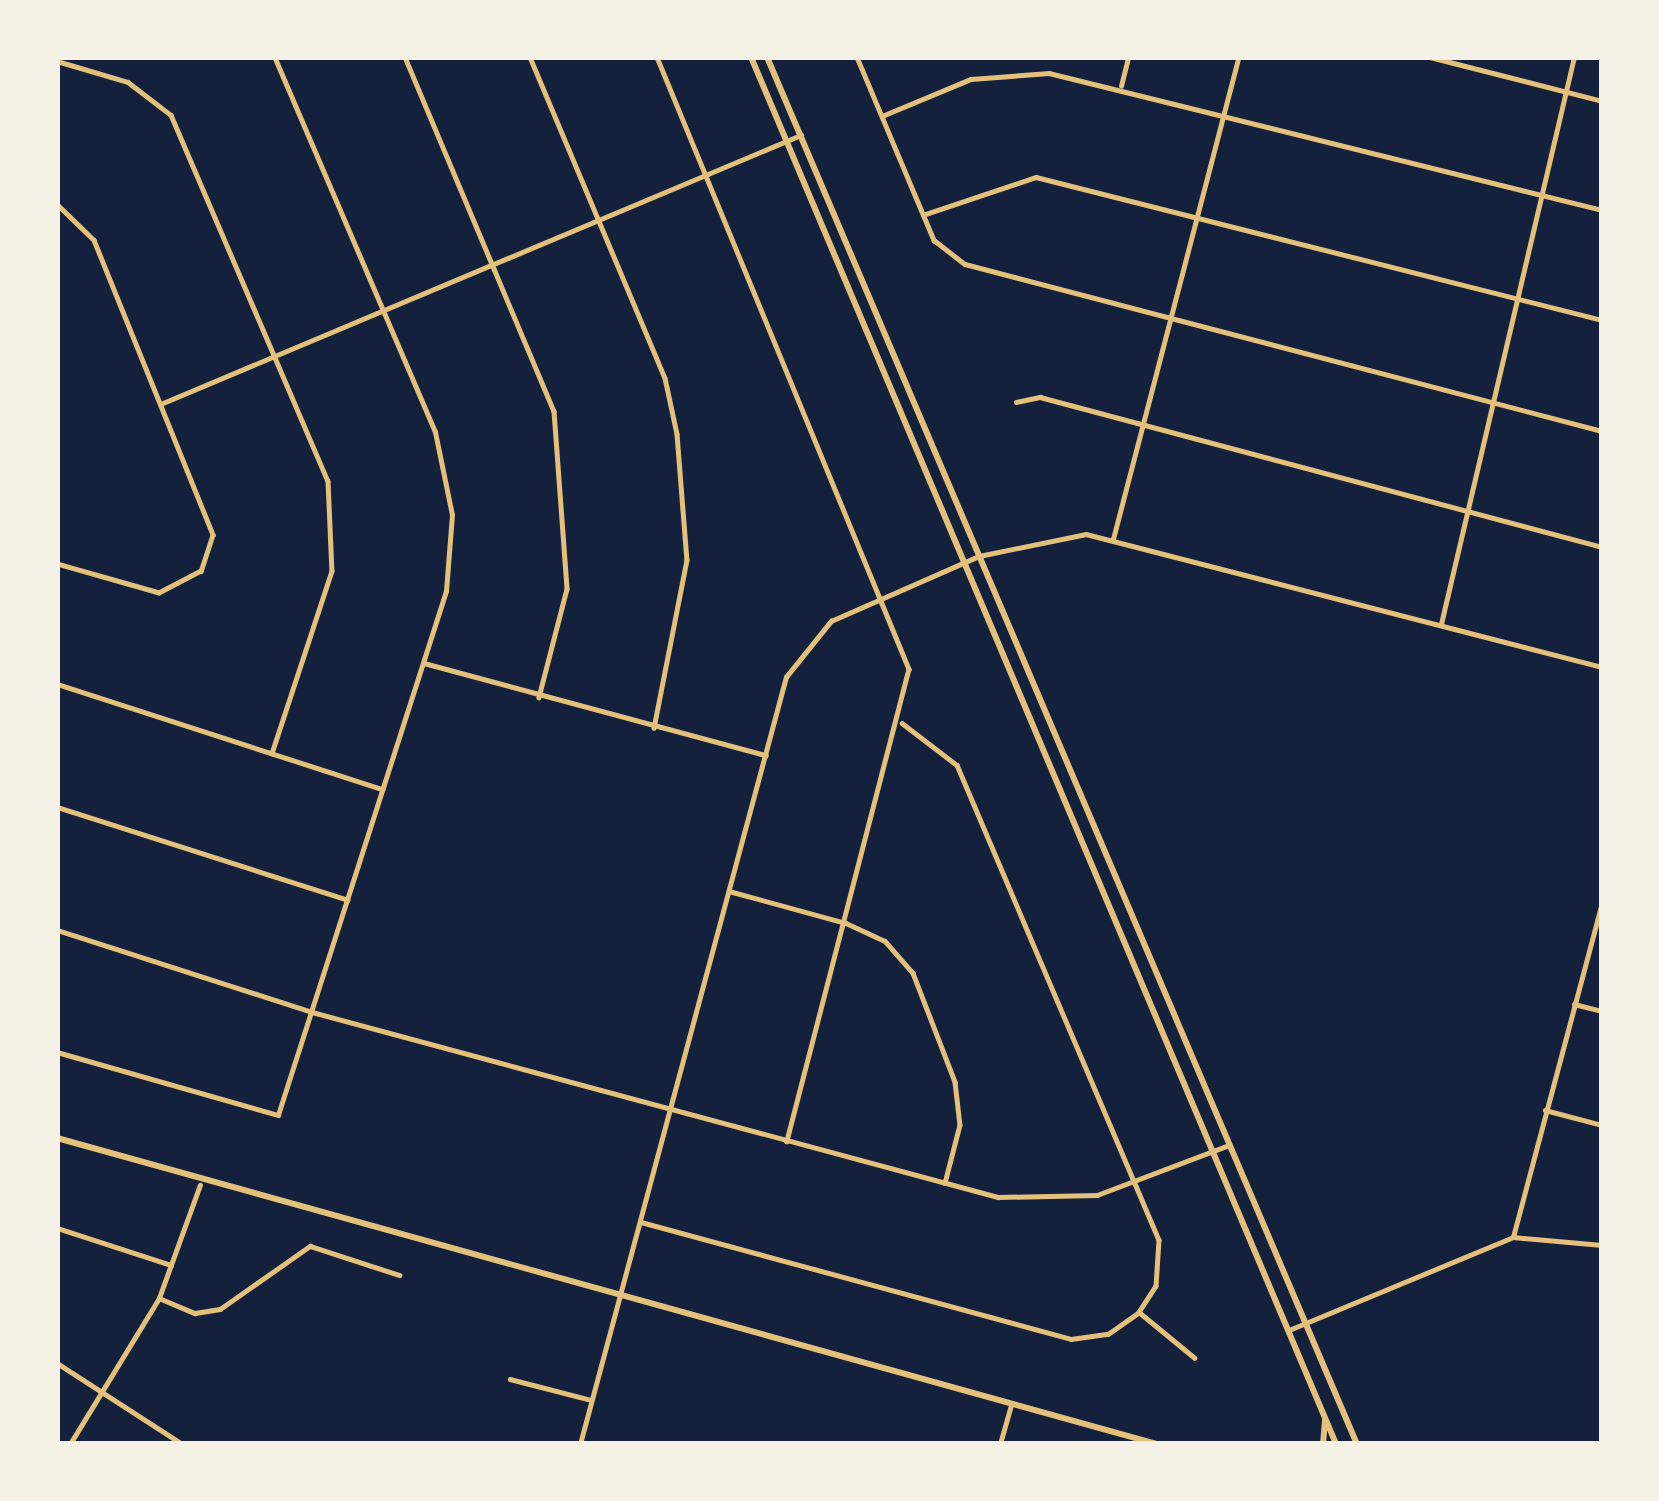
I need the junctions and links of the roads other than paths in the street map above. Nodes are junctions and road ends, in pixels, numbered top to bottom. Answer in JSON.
{"nodes":[{"id":1,"x":274,"y":57,"type":"edge"},
{"id":2,"x":405,"y":57,"type":"edge"},
{"id":3,"x":530,"y":57,"type":"edge"},
{"id":4,"x":657,"y":57,"type":"edge"},
{"id":5,"x":751,"y":57,"type":"edge"},
{"id":6,"x":767,"y":57,"type":"edge"},
{"id":7,"x":857,"y":57,"type":"edge"},
{"id":8,"x":1128,"y":57,"type":"edge"},
{"id":9,"x":1239,"y":57,"type":"edge"},
{"id":10,"x":1430,"y":57,"type":"edge"},
{"id":11,"x":1574,"y":57,"type":"edge"},
{"id":12,"x":57,"y":61,"type":"edge"},
{"id":13,"x":1121,"y":86,"type":"junction"},
{"id":14,"x":1566,"y":91,"type":"junction"},
{"id":15,"x":1602,"y":101,"type":"edge"},
{"id":16,"x":1225,"y":115,"type":"junction"},
{"id":17,"x":882,"y":116,"type":"junction"},
{"id":18,"x":801,"y":135,"type":"junction"},
{"id":19,"x":787,"y":141,"type":"junction"},
{"id":20,"x":706,"y":174,"type":"junction"},
{"id":21,"x":1541,"y":194,"type":"junction"},
{"id":22,"x":57,"y":204,"type":"edge"},
{"id":23,"x":1602,"y":210,"type":"edge"},
{"id":24,"x":1198,"y":214,"type":"junction"},
{"id":25,"x":923,"y":215,"type":"junction"},
{"id":26,"x":598,"y":217,"type":"junction"},
{"id":27,"x":490,"y":264,"type":"junction"},
{"id":28,"x":1517,"y":297,"type":"junction"},
{"id":29,"x":382,"y":308,"type":"junction"},
{"id":30,"x":1171,"y":316,"type":"junction"},
{"id":31,"x":1602,"y":320,"type":"edge"},
{"id":32,"x":275,"y":354,"type":"junction"},
{"id":33,"x":1493,"y":402,"type":"junction"},
{"id":34,"x":163,"y":403,"type":"junction"},
{"id":35,"x":1016,"y":403,"type":"dead end"},
{"id":36,"x":1143,"y":425,"type":"junction"},
{"id":37,"x":1602,"y":431,"type":"edge"},
{"id":38,"x":1467,"y":511,"type":"junction"},
{"id":39,"x":1113,"y":540,"type":"junction"},
{"id":40,"x":1602,"y":547,"type":"edge"},
{"id":41,"x":979,"y":556,"type":"junction"},
{"id":42,"x":966,"y":562,"type":"junction"},
{"id":43,"x":57,"y":564,"type":"edge"},
{"id":44,"x":885,"y":598,"type":"junction"},
{"id":45,"x":1440,"y":626,"type":"junction"},
{"id":46,"x":424,"y":664,"type":"junction"},
{"id":47,"x":1602,"y":667,"type":"edge"},
{"id":48,"x":57,"y":684,"type":"edge"},
{"id":49,"x":539,"y":697,"type":"junction"},
{"id":50,"x":902,"y":723,"type":"junction"},
{"id":51,"x":654,"y":728,"type":"junction"},
{"id":52,"x":272,"y":753,"type":"junction"},
{"id":53,"x":766,"y":755,"type":"junction"},
{"id":54,"x":383,"y":789,"type":"junction"},
{"id":55,"x":57,"y":807,"type":"edge"},
{"id":56,"x":729,"y":891,"type":"junction"},
{"id":57,"x":348,"y":900,"type":"junction"},
{"id":58,"x":1602,"y":903,"type":"edge"},
{"id":59,"x":846,"y":923,"type":"junction"},
{"id":60,"x":57,"y":930,"type":"edge"},
{"id":61,"x":1574,"y":1004,"type":"junction"},
{"id":62,"x":1602,"y":1011,"type":"edge"},
{"id":63,"x":312,"y":1012,"type":"junction"},
{"id":64,"x":57,"y":1052,"type":"edge"},
{"id":65,"x":672,"y":1109,"type":"junction"},
{"id":66,"x":1545,"y":1110,"type":"junction"},
{"id":67,"x":1602,"y":1125,"type":"edge"},
{"id":68,"x":58,"y":1139,"type":"edge"},
{"id":69,"x":787,"y":1141,"type":"junction"},
{"id":70,"x":1227,"y":1146,"type":"junction"},
{"id":71,"x":1214,"y":1150,"type":"junction"},
{"id":72,"x":945,"y":1183,"type":"junction"},
{"id":73,"x":1133,"y":1183,"type":"junction"},
{"id":74,"x":200,"y":1185,"type":"junction"},
{"id":75,"x":641,"y":1222,"type":"junction"},
{"id":76,"x":57,"y":1228,"type":"edge"},
{"id":77,"x":1514,"y":1237,"type":"junction"},
{"id":78,"x":1602,"y":1245,"type":"edge"},
{"id":79,"x":174,"y":1266,"type":"junction"},
{"id":80,"x":399,"y":1275,"type":"dead end"},
{"id":81,"x":159,"y":1298,"type":"junction"},
{"id":82,"x":620,"y":1299,"type":"junction"},
{"id":83,"x":1139,"y":1312,"type":"junction"},
{"id":84,"x":1302,"y":1323,"type":"junction"},
{"id":85,"x":1289,"y":1330,"type":"junction"},
{"id":86,"x":1195,"y":1358,"type":"dead end"},
{"id":87,"x":57,"y":1363,"type":"edge"},
{"id":88,"x":510,"y":1379,"type":"dead end"},
{"id":89,"x":104,"y":1388,"type":"junction"},
{"id":90,"x":591,"y":1400,"type":"junction"},
{"id":91,"x":1011,"y":1405,"type":"junction"},
{"id":92,"x":1324,"y":1416,"type":"junction"},
{"id":93,"x":70,"y":1444,"type":"edge"},
{"id":94,"x":182,"y":1444,"type":"edge"},
{"id":95,"x":580,"y":1444,"type":"edge"},
{"id":96,"x":1000,"y":1444,"type":"edge"},
{"id":97,"x":1157,"y":1444,"type":"edge"},
{"id":98,"x":1323,"y":1444,"type":"edge"},
{"id":99,"x":1336,"y":1444,"type":"edge"},
{"id":100,"x":1357,"y":1444,"type":"edge"}],
"edges":[{"from":1,"to":29,"type":"street"},
{"from":2,"to":27,"type":"street"},
{"from":3,"to":26,"type":"street"},
{"from":4,"to":20,"type":"street"},
{"from":5,"to":19,"type":"main road"},
{"from":6,"to":18,"type":"main road"},
{"from":7,"to":17,"type":"street"},
{"from":8,"to":13,"type":"street"},
{"from":9,"to":16,"type":"street"},
{"from":10,"to":14,"type":"street"},
{"from":11,"to":14,"type":"street"},
{"from":12,"to":32,"type":"street"},
{"from":13,"to":16,"type":"street"},
{"from":13,"to":17,"type":"street"},
{"from":14,"to":15,"type":"street"},
{"from":14,"to":21,"type":"street"},
{"from":16,"to":21,"type":"street"},
{"from":16,"to":24,"type":"street"},
{"from":17,"to":25,"type":"street"},
{"from":18,"to":19,"type":"street"},
{"from":18,"to":41,"type":"main road"},
{"from":19,"to":20,"type":"street"},
{"from":19,"to":42,"type":"main road"},
{"from":20,"to":26,"type":"street"},
{"from":20,"to":44,"type":"street"},
{"from":21,"to":23,"type":"street"},
{"from":21,"to":28,"type":"street"},
{"from":22,"to":34,"type":"street"},
{"from":24,"to":25,"type":"street"},
{"from":24,"to":28,"type":"street"},
{"from":24,"to":30,"type":"street"},
{"from":25,"to":30,"type":"street"},
{"from":26,"to":27,"type":"street"},
{"from":26,"to":51,"type":"street"},
{"from":27,"to":29,"type":"street"},
{"from":27,"to":49,"type":"street"},
{"from":28,"to":31,"type":"street"},
{"from":28,"to":33,"type":"street"},
{"from":29,"to":32,"type":"street"},
{"from":29,"to":46,"type":"street"},
{"from":30,"to":33,"type":"street"},
{"from":30,"to":36,"type":"street"},
{"from":32,"to":34,"type":"street"},
{"from":32,"to":52,"type":"street"},
{"from":33,"to":37,"type":"street"},
{"from":33,"to":38,"type":"street"},
{"from":34,"to":43,"type":"street"},
{"from":35,"to":36,"type":"street"},
{"from":36,"to":38,"type":"street"},
{"from":36,"to":39,"type":"street"},
{"from":38,"to":40,"type":"street"},
{"from":38,"to":45,"type":"street"},
{"from":39,"to":41,"type":"street"},
{"from":39,"to":45,"type":"street"},
{"from":41,"to":42,"type":"street"},
{"from":41,"to":70,"type":"main road"},
{"from":42,"to":44,"type":"street"},
{"from":42,"to":71,"type":"main road"},
{"from":44,"to":50,"type":"street"},
{"from":44,"to":53,"type":"street"},
{"from":45,"to":47,"type":"street"},
{"from":46,"to":49,"type":"street"},
{"from":46,"to":54,"type":"street"},
{"from":48,"to":52,"type":"street"},
{"from":49,"to":51,"type":"street"},
{"from":50,"to":59,"type":"street"},
{"from":50,"to":73,"type":"street"},
{"from":51,"to":53,"type":"street"},
{"from":52,"to":54,"type":"street"},
{"from":53,"to":56,"type":"street"},
{"from":54,"to":57,"type":"street"},
{"from":55,"to":57,"type":"street"},
{"from":56,"to":59,"type":"street"},
{"from":56,"to":65,"type":"street"},
{"from":57,"to":63,"type":"street"},
{"from":58,"to":61,"type":"street"},
{"from":59,"to":69,"type":"street"},
{"from":59,"to":72,"type":"street"},
{"from":60,"to":63,"type":"street"},
{"from":61,"to":62,"type":"street"},
{"from":61,"to":66,"type":"street"},
{"from":63,"to":64,"type":"street"},
{"from":63,"to":65,"type":"street"},
{"from":65,"to":69,"type":"street"},
{"from":65,"to":75,"type":"street"},
{"from":66,"to":67,"type":"street"},
{"from":66,"to":77,"type":"street"},
{"from":68,"to":74,"type":"main road"},
{"from":69,"to":72,"type":"street"},
{"from":70,"to":71,"type":"street"},
{"from":70,"to":84,"type":"main road"},
{"from":71,"to":73,"type":"street"},
{"from":71,"to":85,"type":"main road"},
{"from":72,"to":73,"type":"street"},
{"from":73,"to":83,"type":"street"},
{"from":74,"to":79,"type":"street"},
{"from":74,"to":82,"type":"main road"},
{"from":75,"to":82,"type":"street"},
{"from":75,"to":83,"type":"street"},
{"from":76,"to":79,"type":"street"},
{"from":77,"to":78,"type":"street"},
{"from":77,"to":84,"type":"street"},
{"from":79,"to":81,"type":"street"},
{"from":80,"to":81,"type":"street"},
{"from":81,"to":89,"type":"street"},
{"from":82,"to":90,"type":"street"},
{"from":82,"to":91,"type":"main road"},
{"from":83,"to":86,"type":"street"},
{"from":84,"to":85,"type":"street"},
{"from":84,"to":100,"type":"main road"},
{"from":85,"to":92,"type":"main road"},
{"from":87,"to":89,"type":"street"},
{"from":88,"to":90,"type":"street"},
{"from":89,"to":93,"type":"street"},
{"from":89,"to":94,"type":"street"},
{"from":90,"to":95,"type":"street"},
{"from":91,"to":96,"type":"street"},
{"from":91,"to":97,"type":"main road"},
{"from":92,"to":98,"type":"main road"},
{"from":92,"to":99,"type":"main road"}]}
